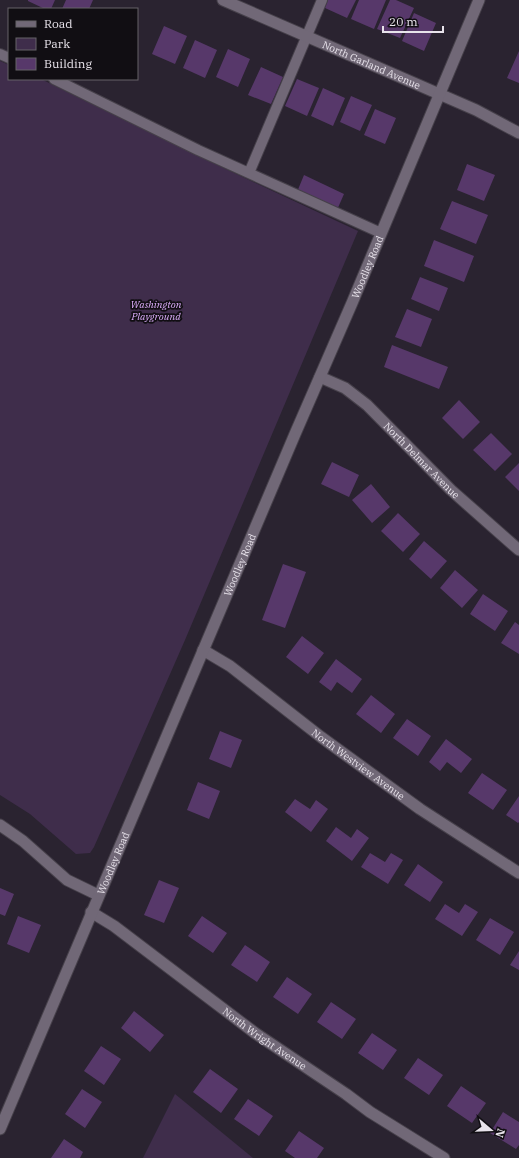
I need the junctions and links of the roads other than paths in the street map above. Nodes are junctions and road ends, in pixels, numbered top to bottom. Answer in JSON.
{"nodes":[{"id":1,"x":223,"y":0,"type":"edge"},
{"id":2,"x":322,"y":0,"type":"edge"},
{"id":3,"x":479,"y":0,"type":"edge"},
{"id":4,"x":306,"y":36,"type":"junction"},
{"id":5,"x":56,"y":80,"type":"edge"},
{"id":6,"x":439,"y":94,"type":"junction"},
{"id":7,"x":519,"y":133,"type":"edge"},
{"id":8,"x":248,"y":174,"type":"junction"},
{"id":9,"x":382,"y":233,"type":"junction"},
{"id":10,"x":320,"y":377,"type":"junction"},
{"id":11,"x":519,"y":550,"type":"edge"},
{"id":12,"x":203,"y":650,"type":"junction"},
{"id":13,"x":0,"y":825,"type":"edge"},
{"id":14,"x":519,"y":873,"type":"edge"},
{"id":15,"x":98,"y":896,"type":"junction"},
{"id":16,"x":91,"y":912,"type":"junction"},
{"id":17,"x":2,"y":1117,"type":"edge"},
{"id":18,"x":0,"y":1129,"type":"edge"},
{"id":19,"x":444,"y":1158,"type":"edge"}],
"edges":[{"from":1,"to":4,"type":"street","name":"North Garland Avenue"},
{"from":2,"to":4,"type":"lane"},
{"from":3,"to":6,"type":"street","name":"Woodley Road"},
{"from":4,"to":6,"type":"street","name":"North Garland Avenue"},
{"from":4,"to":8,"type":"lane"},
{"from":5,"to":8,"type":"lane"},
{"from":6,"to":7,"type":"street","name":"North Garland Avenue"},
{"from":6,"to":9,"type":"street","name":"Woodley Road"},
{"from":8,"to":9,"type":"lane"},
{"from":9,"to":10,"type":"street","name":"Woodley Road"},
{"from":10,"to":11,"type":"street","name":"North Delmar Avenue"},
{"from":10,"to":12,"type":"street","name":"Woodley Road"},
{"from":12,"to":14,"type":"street","name":"North Westview Avenue"},
{"from":12,"to":15,"type":"street","name":"Woodley Road"},
{"from":13,"to":15,"type":"street"},
{"from":15,"to":16,"type":"street","name":"Woodley Road"},
{"from":16,"to":17,"type":"street","name":"Woodley Road"},
{"from":16,"to":19,"type":"street","name":"North Wright Avenue"},
{"from":17,"to":18,"type":"street","name":"Woodley Road"}]}
